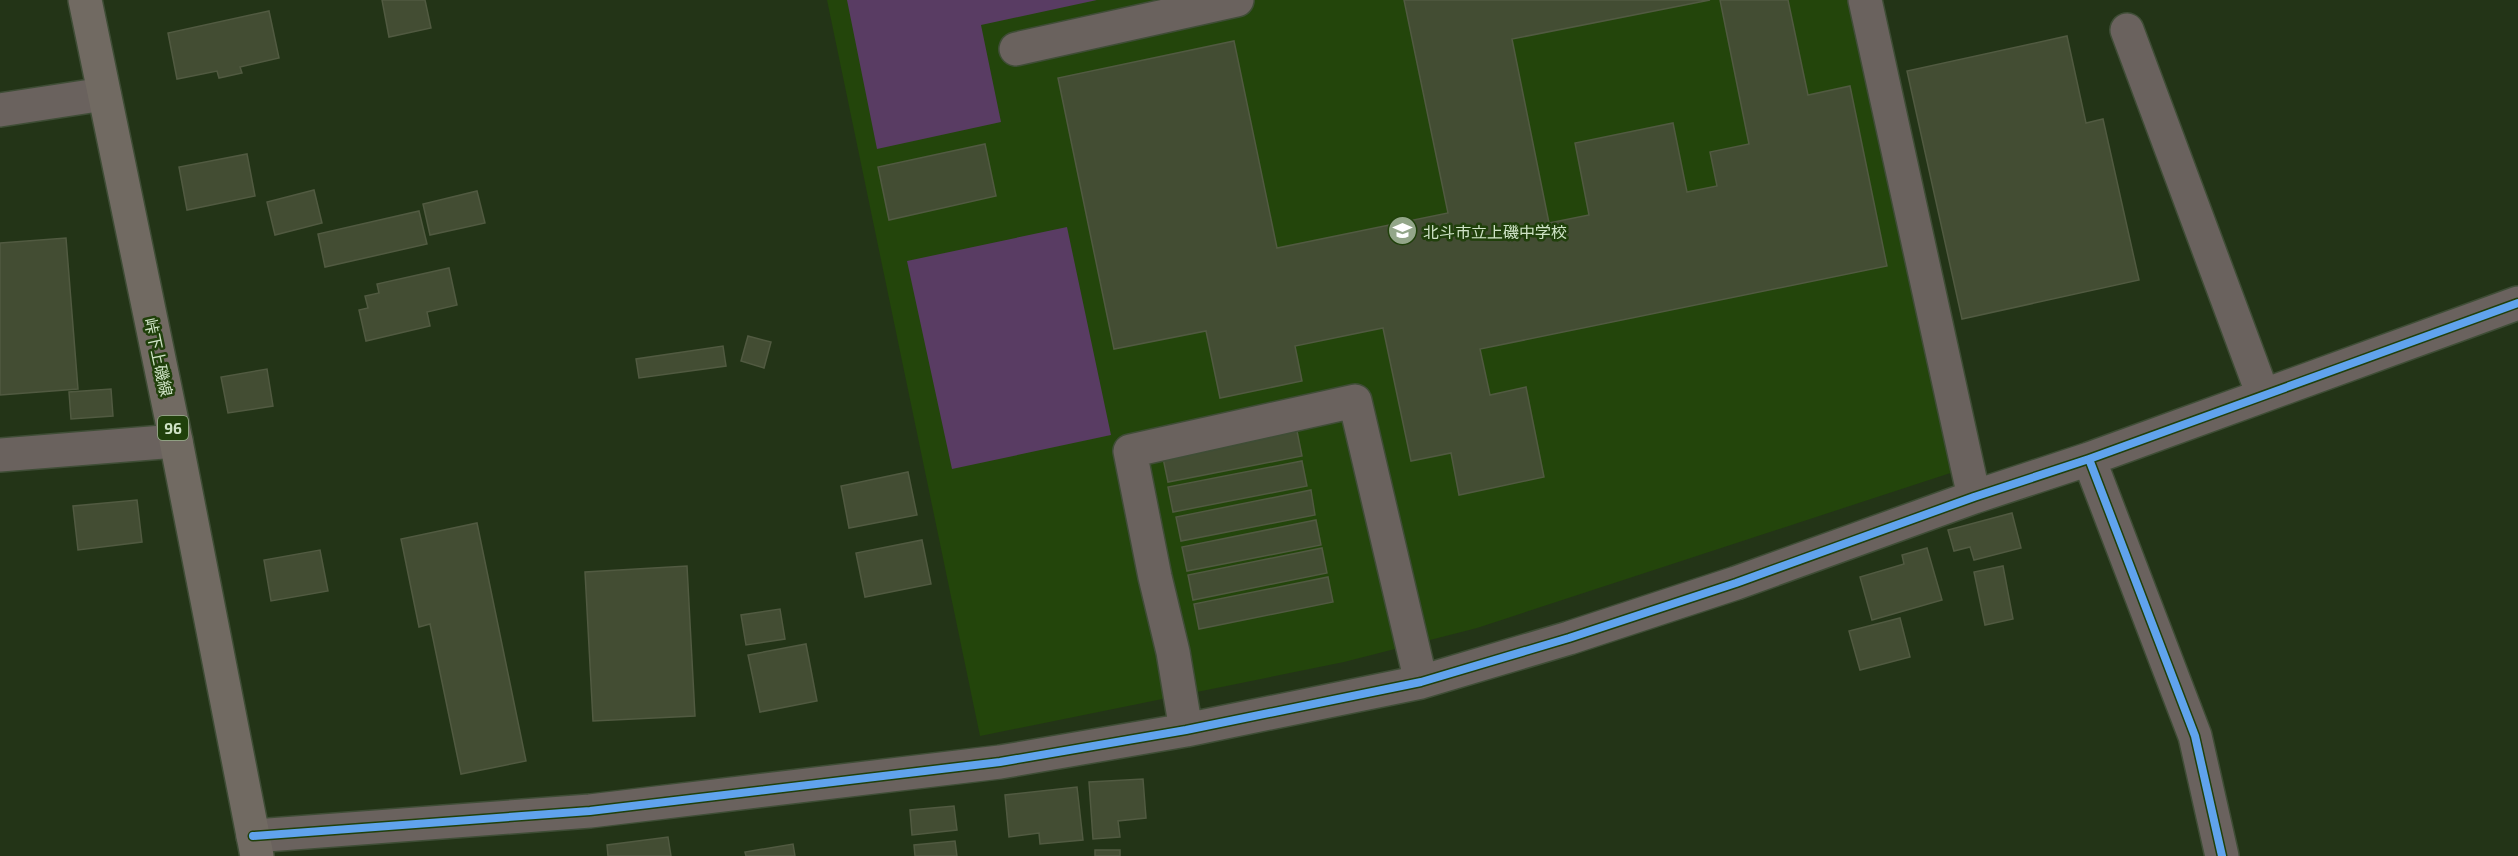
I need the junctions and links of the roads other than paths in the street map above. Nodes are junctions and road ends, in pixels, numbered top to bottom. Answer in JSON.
{"nodes":[{"id":1,"x":85,"y":0,"type":"edge"},
{"id":2,"x":1237,"y":0,"type":"edge"},
{"id":3,"x":1865,"y":0,"type":"edge"},
{"id":4,"x":2127,"y":30,"type":"dead end"},
{"id":5,"x":1016,"y":49,"type":"dead end"},
{"id":6,"x":104,"y":94,"type":"junction"},
{"id":7,"x":0,"y":110,"type":"edge"},
{"id":8,"x":2518,"y":303,"type":"edge"},
{"id":9,"x":2263,"y":395,"type":"junction"},
{"id":10,"x":176,"y":441,"type":"junction"},
{"id":11,"x":0,"y":455,"type":"edge"},
{"id":12,"x":2089,"y":459,"type":"junction"},
{"id":13,"x":1974,"y":496,"type":"junction"},
{"id":14,"x":1420,"y":682,"type":"junction"},
{"id":15,"x":1186,"y":730,"type":"junction"},
{"id":16,"x":255,"y":846,"type":"edge"},
{"id":17,"x":2222,"y":856,"type":"edge"}],
"edges":[{"from":1,"to":6,"type":"main road","name":"峠下上磯線","number":"96"},
{"from":2,"to":5,"type":"street"},
{"from":3,"to":13,"type":"street"},
{"from":4,"to":9,"type":"street"},
{"from":6,"to":7,"type":"street"},
{"from":6,"to":10,"type":"main road","name":"峠下上磯線","number":"96"},
{"from":8,"to":9,"type":"street"},
{"from":9,"to":12,"type":"street"},
{"from":10,"to":11,"type":"street"},
{"from":10,"to":16,"type":"main road","name":"峠下上磯線","number":"96"},
{"from":12,"to":13,"type":"street"},
{"from":12,"to":17,"type":"street"},
{"from":13,"to":14,"type":"street"},
{"from":14,"to":15,"type":"street"},
{"from":14,"to":15,"type":"street"},
{"from":15,"to":16,"type":"street"}]}
